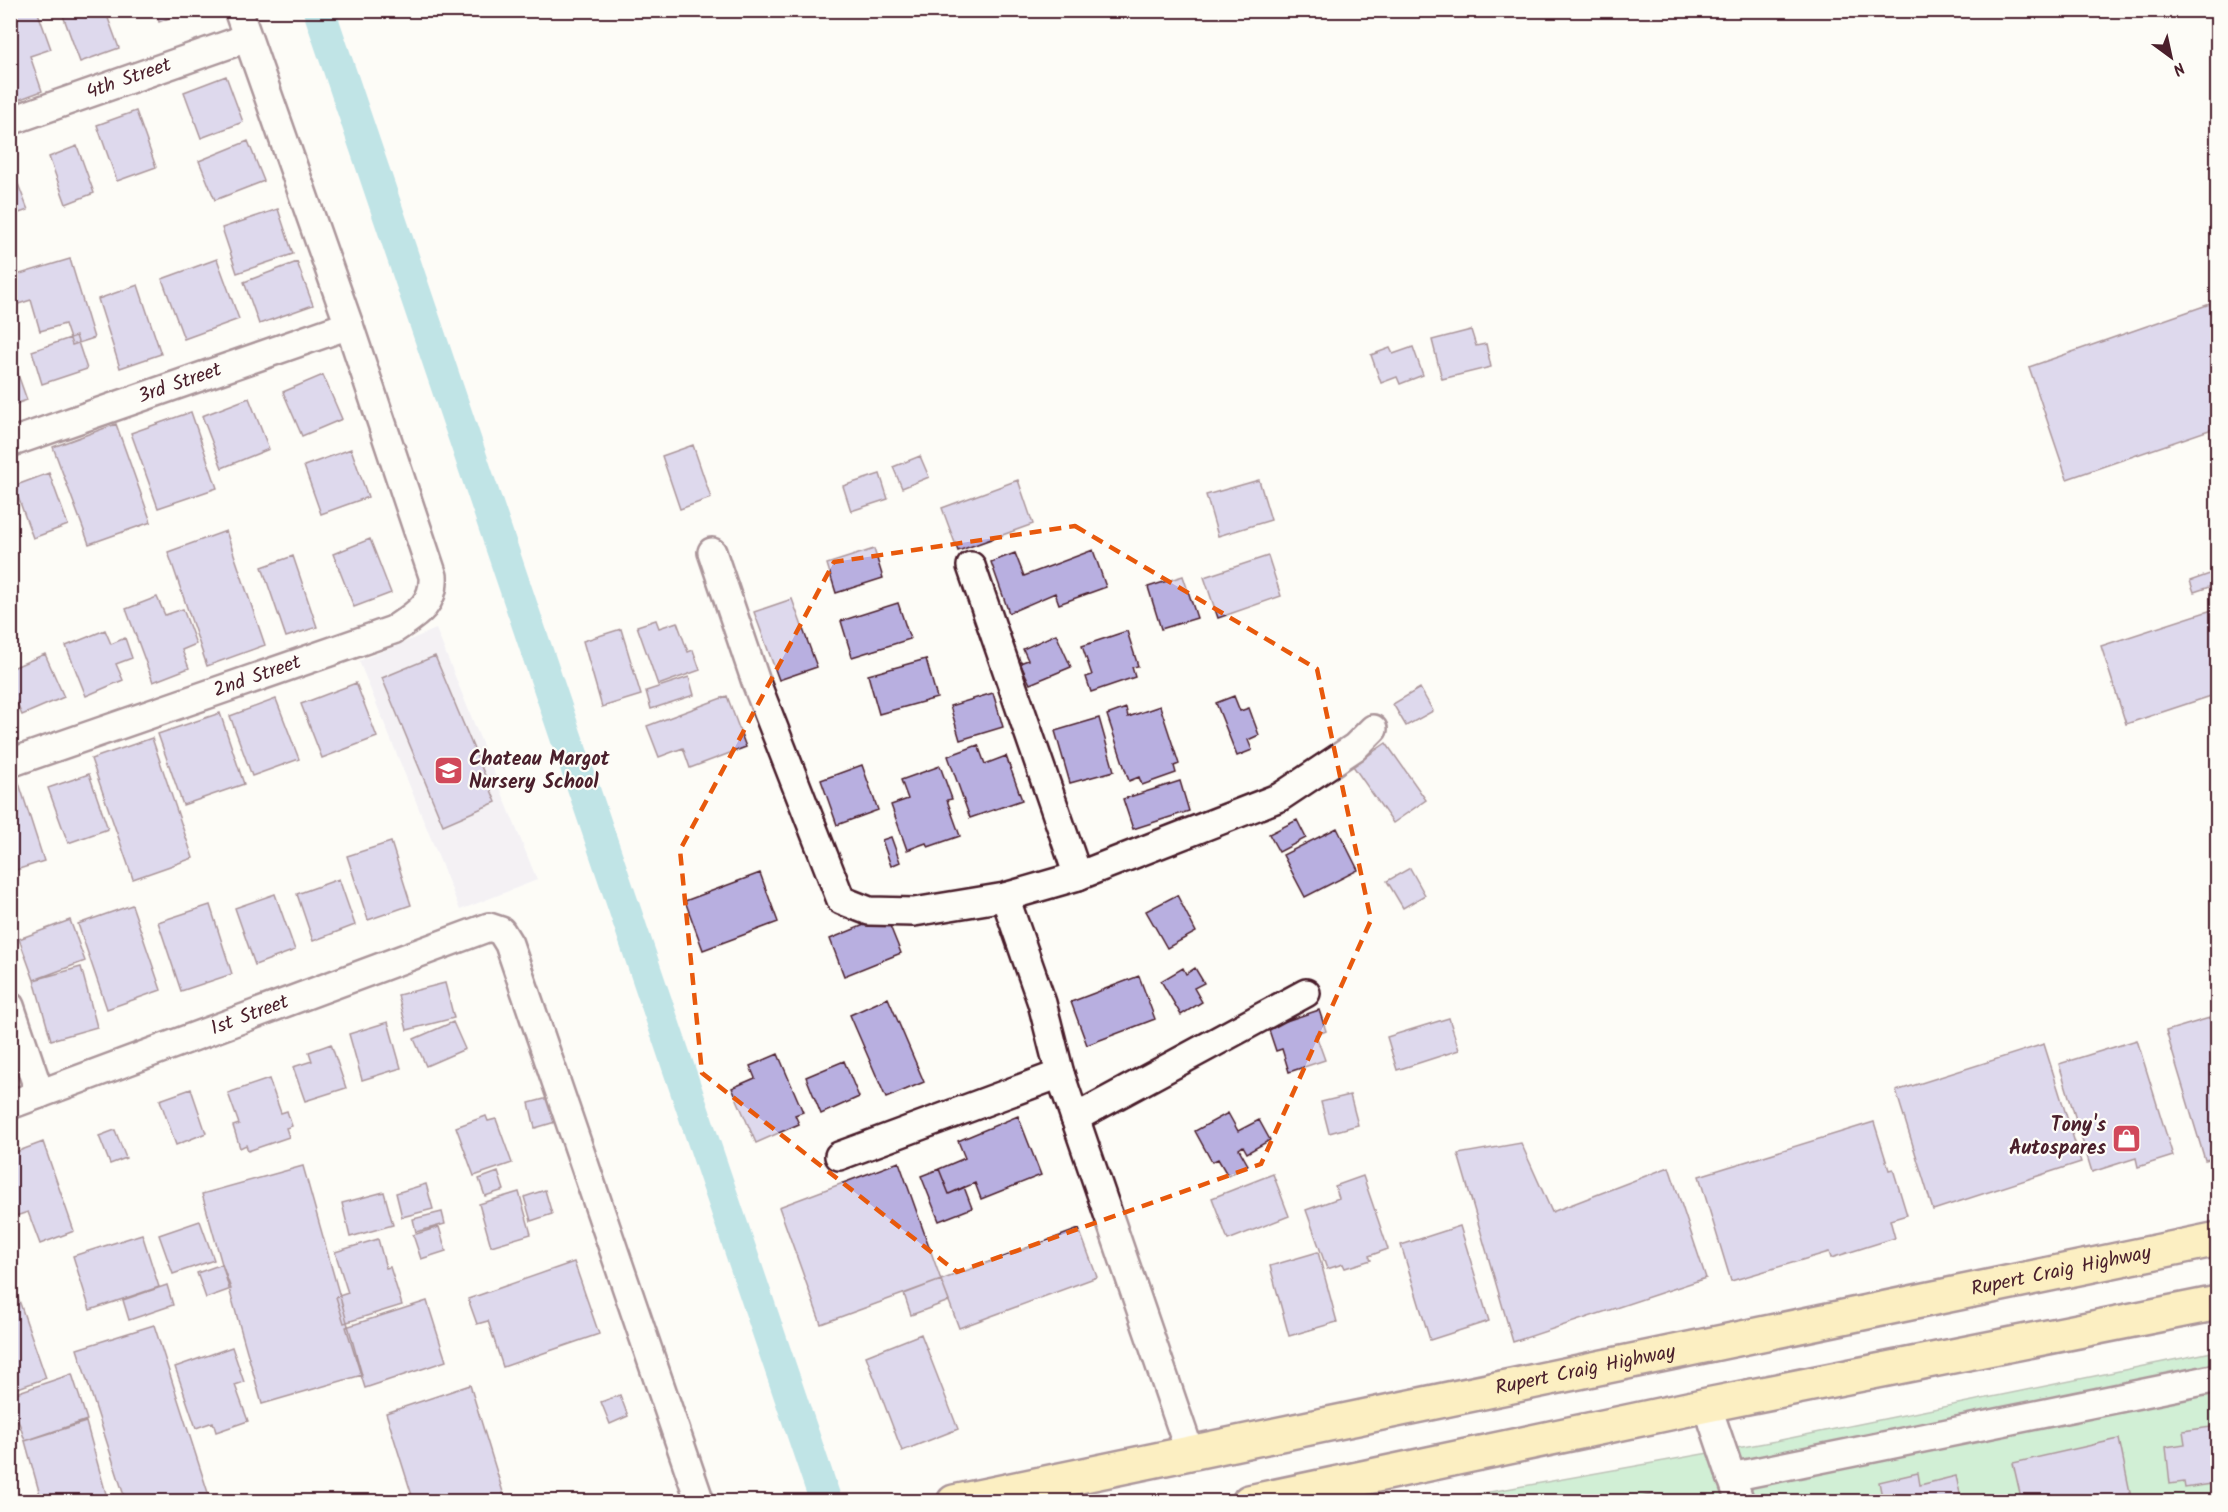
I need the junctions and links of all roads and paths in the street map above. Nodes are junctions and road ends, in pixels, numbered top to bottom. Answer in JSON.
{"nodes":[{"id":1,"x":238,"y":10,"type":"edge"},
{"id":2,"x":247,"y":38,"type":"junction"},
{"id":3,"x":10,"y":121,"type":"edge"},
{"id":4,"x":349,"y":326,"type":"junction"},
{"id":5,"x":10,"y":443,"type":"edge"},
{"id":6,"x":712,"y":552,"type":"dead end"},
{"id":7,"x":971,"y":566,"type":"dead end"},
{"id":8,"x":1372,"y":729,"type":"dead end"},
{"id":9,"x":10,"y":763,"type":"edge"},
{"id":10,"x":1078,"y":876,"type":"junction"},
{"id":11,"x":1005,"y":897,"type":"junction"},
{"id":12,"x":1305,"y":993,"type":"dead end"},
{"id":13,"x":10,"y":1006,"type":"edge"},
{"id":14,"x":1060,"y":1074,"type":"junction"},
{"id":15,"x":40,"y":1094,"type":"junction"},
{"id":16,"x":10,"y":1104,"type":"edge"},
{"id":17,"x":1075,"y":1118,"type":"junction"},
{"id":18,"x":838,"y":1156,"type":"dead end"},
{"id":19,"x":2217,"y":1239,"type":"edge"},
{"id":20,"x":2217,"y":1303,"type":"edge"},
{"id":21,"x":2217,"y":1378,"type":"edge"},
{"id":22,"x":1707,"y":1405,"type":"junction"},
{"id":23,"x":1190,"y":1453,"type":"junction"},
{"id":24,"x":1735,"y":1489,"type":"edge"},
{"id":25,"x":700,"y":1502,"type":"edge"},
{"id":26,"x":954,"y":1502,"type":"edge"},
{"id":27,"x":1249,"y":1502,"type":"edge"}],
"edges":[{"from":1,"to":2,"type":"street"},
{"from":2,"to":3,"type":"street","name":"4th Street"},
{"from":2,"to":4,"type":"street"},
{"from":4,"to":5,"type":"street","name":"3rd Street"},
{"from":4,"to":9,"type":"street","name":"2nd Street"},
{"from":6,"to":11,"type":"street"},
{"from":7,"to":10,"type":"street"},
{"from":8,"to":10,"type":"street"},
{"from":10,"to":11,"type":"street"},
{"from":11,"to":14,"type":"street"},
{"from":12,"to":17,"type":"street"},
{"from":13,"to":15,"type":"street"},
{"from":14,"to":17,"type":"street"},
{"from":14,"to":18,"type":"street"},
{"from":15,"to":16,"type":"street","name":"1st Street"},
{"from":15,"to":25,"type":"street","name":"1st Street"},
{"from":17,"to":23,"type":"street"},
{"from":19,"to":23,"type":"main road","name":"Rupert Craig Highway"},
{"from":20,"to":22,"type":"main road"},
{"from":21,"to":24,"type":"street"},
{"from":22,"to":24,"type":"street"},
{"from":22,"to":27,"type":"main road"},
{"from":23,"to":26,"type":"main road","name":"Rupert Craig Highway"}]}
